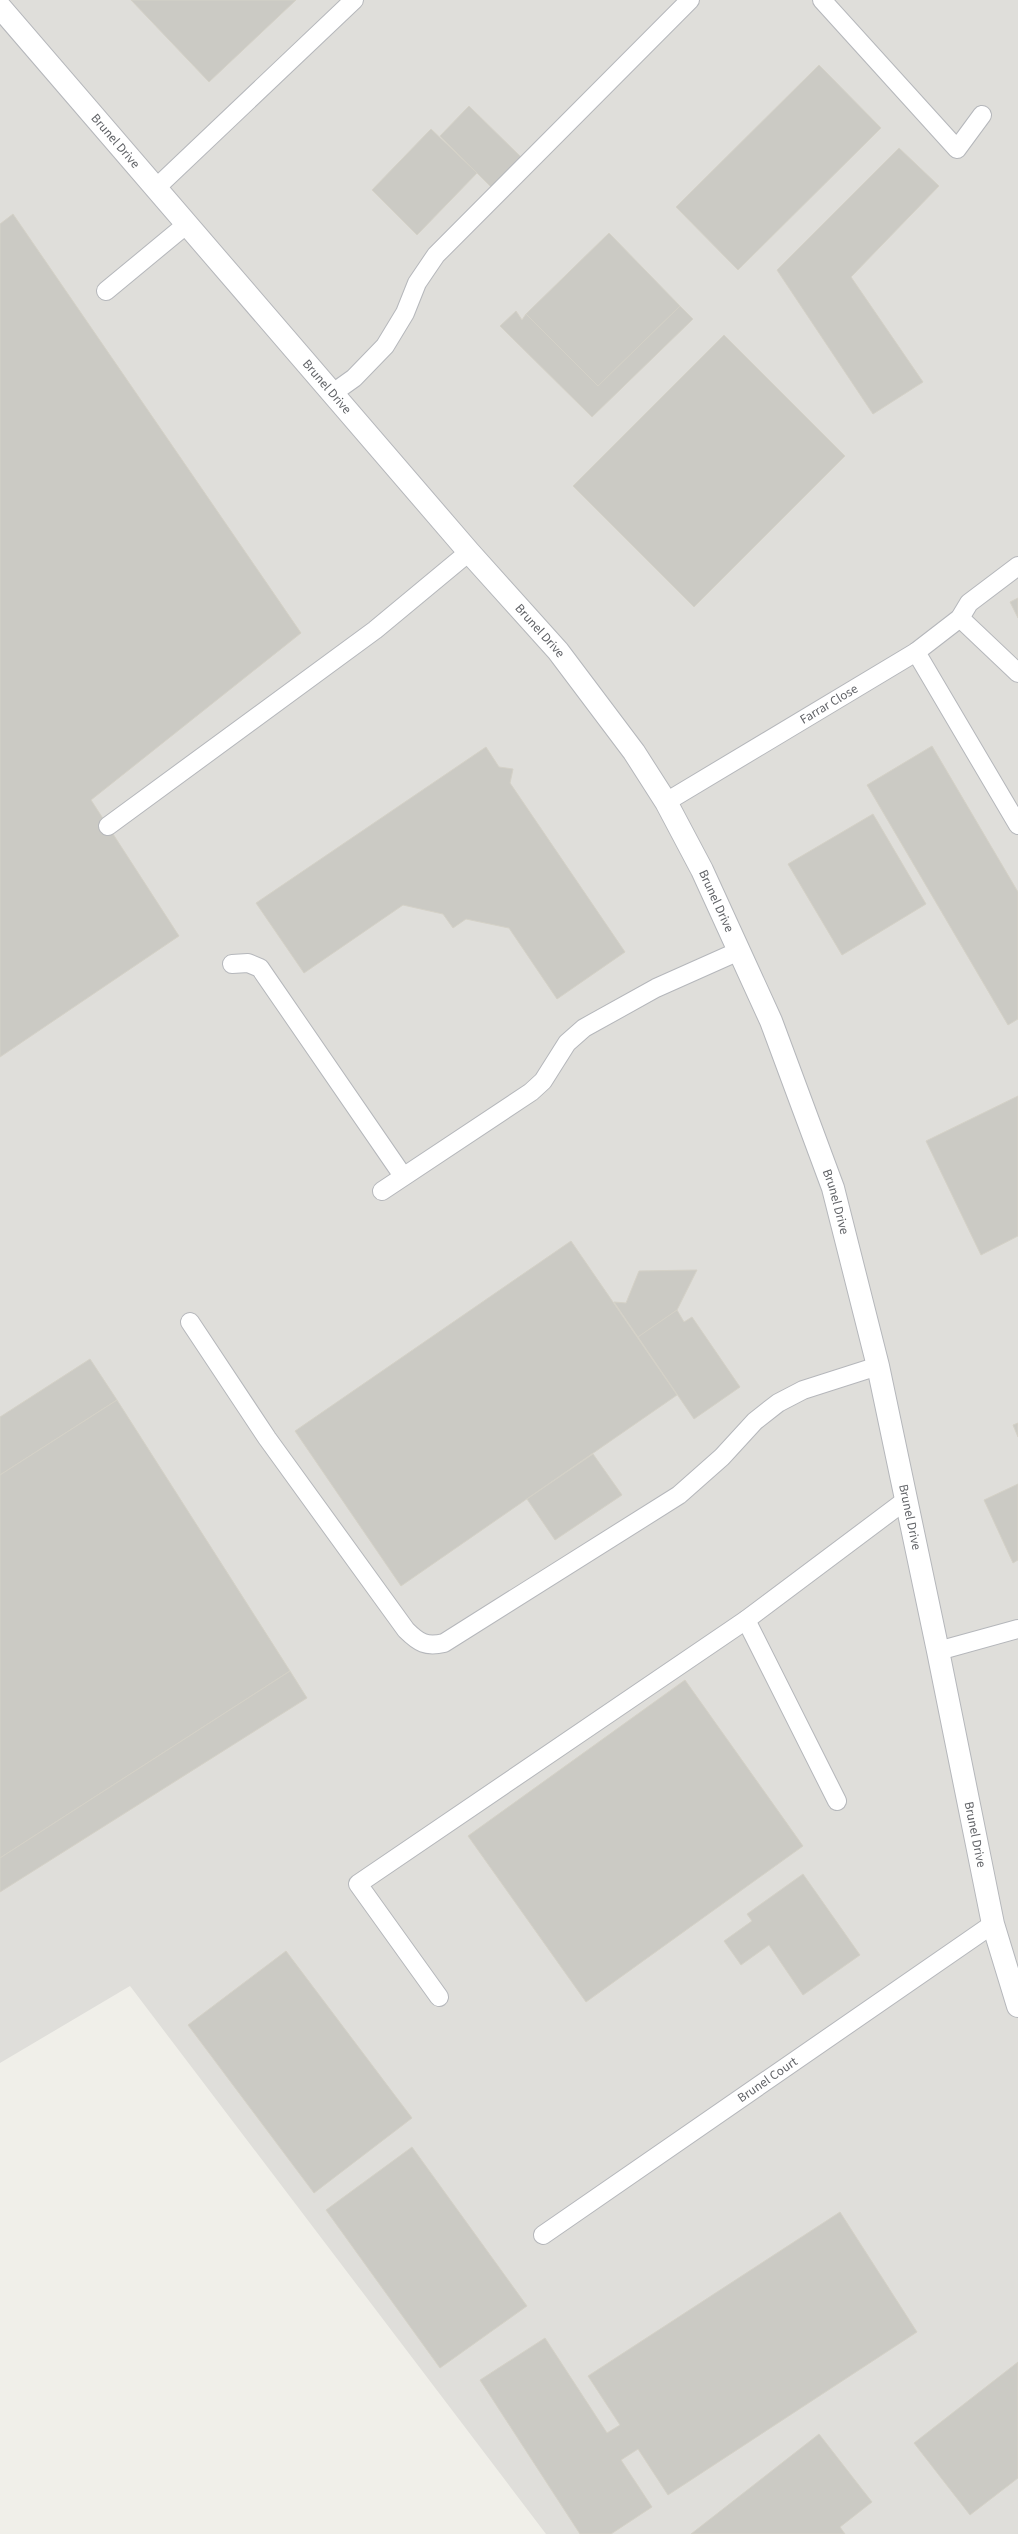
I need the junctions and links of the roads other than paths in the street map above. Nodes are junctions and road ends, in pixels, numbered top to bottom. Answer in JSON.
{"nodes":[{"id":1,"x":354,"y":0,"type":"edge"},
{"id":2,"x":690,"y":0,"type":"edge"},
{"id":3,"x":822,"y":0,"type":"edge"},
{"id":4,"x":0,"y":7,"type":"edge"},
{"id":5,"x":982,"y":115,"type":"dead end"},
{"id":6,"x":156,"y":188,"type":"junction"},
{"id":7,"x":187,"y":224,"type":"junction"},
{"id":8,"x":106,"y":291,"type":"dead end"},
{"id":9,"x":332,"y":393,"type":"junction"},
{"id":10,"x":469,"y":552,"type":"junction"},
{"id":11,"x":1018,"y":566,"type":"edge"},
{"id":12,"x":960,"y":618,"type":"junction"},
{"id":13,"x":916,"y":652,"type":"junction"},
{"id":14,"x":1018,"y":673,"type":"edge"},
{"id":15,"x":666,"y":802,"type":"junction"},
{"id":16,"x":108,"y":826,"type":"dead end"},
{"id":17,"x":1018,"y":826,"type":"edge"},
{"id":18,"x":739,"y":951,"type":"junction"},
{"id":19,"x":232,"y":964,"type":"dead end"},
{"id":20,"x":403,"y":1176,"type":"junction"},
{"id":21,"x":382,"y":1191,"type":"dead end"},
{"id":22,"x":190,"y":1322,"type":"dead end"},
{"id":23,"x":878,"y":1366,"type":"junction"},
{"id":24,"x":906,"y":1500,"type":"junction"},
{"id":25,"x":746,"y":1620,"type":"junction"},
{"id":26,"x":1018,"y":1629,"type":"edge"},
{"id":27,"x":938,"y":1651,"type":"junction"},
{"id":28,"x":837,"y":1801,"type":"dead end"},
{"id":29,"x":993,"y":1924,"type":"junction"},
{"id":30,"x":439,"y":1997,"type":"dead end"},
{"id":31,"x":1018,"y":2006,"type":"edge"},
{"id":32,"x":542,"y":2235,"type":"dead end"}],
"edges":[{"from":1,"to":6,"type":"lane"},
{"from":2,"to":9,"type":"lane"},
{"from":3,"to":5,"type":"lane"},
{"from":4,"to":6,"type":"street","name":"Brunel Drive"},
{"from":6,"to":7,"type":"street","name":"Brunel Drive"},
{"from":7,"to":8,"type":"lane"},
{"from":7,"to":9,"type":"street","name":"Brunel Drive"},
{"from":9,"to":10,"type":"street","name":"Brunel Drive"},
{"from":10,"to":15,"type":"street","name":"Brunel Drive"},
{"from":10,"to":16,"type":"lane"},
{"from":11,"to":12,"type":"lane","name":"Farrar Close"},
{"from":12,"to":13,"type":"lane","name":"Farrar Close"},
{"from":12,"to":14,"type":"lane"},
{"from":13,"to":15,"type":"lane","name":"Farrar Close"},
{"from":13,"to":17,"type":"lane"},
{"from":15,"to":18,"type":"street","name":"Brunel Drive"},
{"from":18,"to":20,"type":"lane"},
{"from":18,"to":23,"type":"street","name":"Brunel Drive"},
{"from":19,"to":20,"type":"lane"},
{"from":20,"to":21,"type":"lane"},
{"from":22,"to":23,"type":"lane"},
{"from":23,"to":24,"type":"street","name":"Brunel Drive"},
{"from":24,"to":25,"type":"lane"},
{"from":24,"to":27,"type":"street","name":"Brunel Drive"},
{"from":25,"to":28,"type":"lane"},
{"from":25,"to":30,"type":"lane"},
{"from":26,"to":27,"type":"lane"},
{"from":27,"to":29,"type":"street","name":"Brunel Drive"},
{"from":29,"to":31,"type":"street","name":"Brunel Drive"},
{"from":29,"to":32,"type":"lane","name":"Brunel Court"}]}
